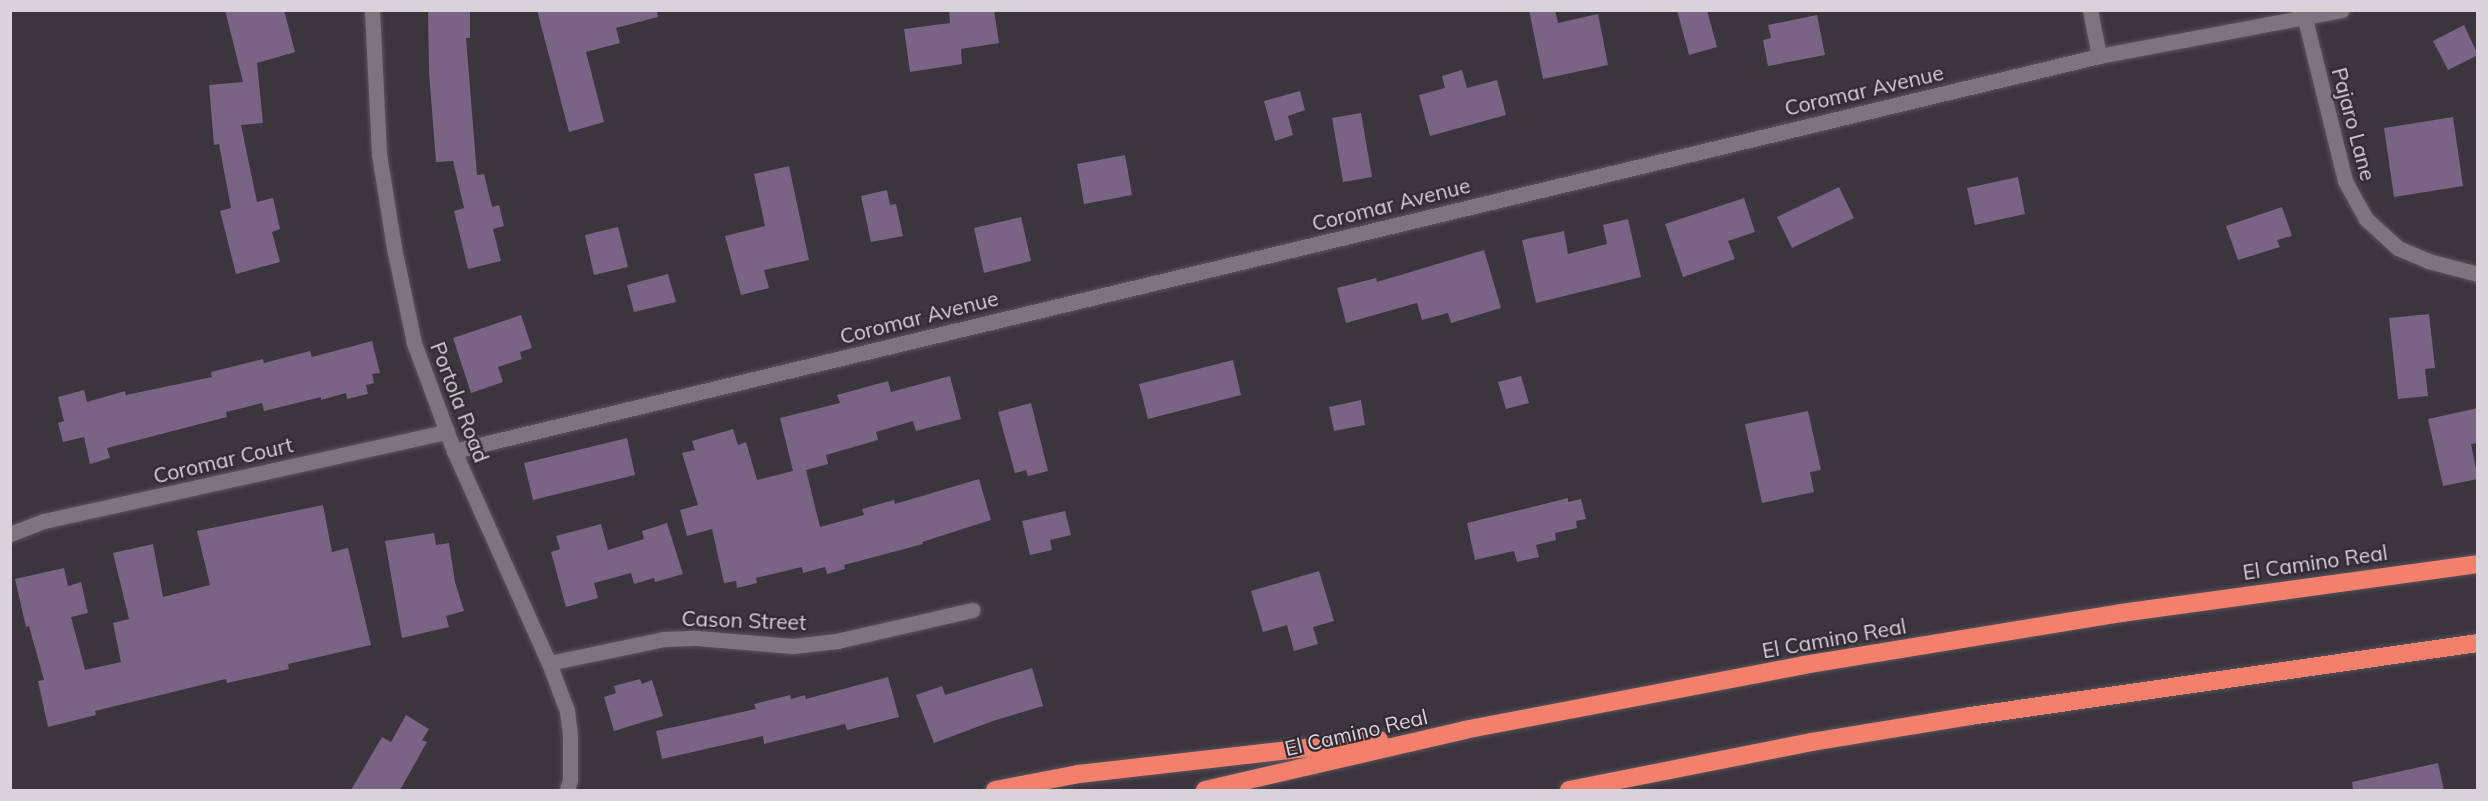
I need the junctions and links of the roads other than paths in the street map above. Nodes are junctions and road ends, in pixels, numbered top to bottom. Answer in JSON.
{"nodes":[{"id":1,"x":372,"y":10,"type":"edge"},
{"id":2,"x":2090,"y":10,"type":"edge"},
{"id":3,"x":2342,"y":10,"type":"edge"},
{"id":4,"x":2305,"y":19,"type":"junction"},
{"id":5,"x":2099,"y":56,"type":"junction"},
{"id":6,"x":2478,"y":274,"type":"edge"},
{"id":7,"x":447,"y":432,"type":"junction"},
{"id":8,"x":454,"y":451,"type":"junction"},
{"id":9,"x":10,"y":534,"type":"edge"},
{"id":10,"x":2478,"y":564,"type":"edge"},
{"id":11,"x":972,"y":610,"type":"dead end"},
{"id":12,"x":2478,"y":643,"type":"edge"},
{"id":13,"x":549,"y":663,"type":"junction"},
{"id":14,"x":1464,"y":730,"type":"junction"},
{"id":15,"x":567,"y":790,"type":"edge"},
{"id":16,"x":995,"y":790,"type":"edge"},
{"id":17,"x":1205,"y":790,"type":"edge"},
{"id":18,"x":1569,"y":790,"type":"edge"}],
"edges":[{"from":1,"to":7,"type":"street","name":"Portola Road"},
{"from":2,"to":5,"type":"street"},
{"from":3,"to":4,"type":"street","name":"Coromar Avenue"},
{"from":4,"to":5,"type":"street","name":"Coromar Avenue"},
{"from":4,"to":6,"type":"street","name":"Pajaro Lane"},
{"from":5,"to":8,"type":"street","name":"Coromar Avenue"},
{"from":7,"to":8,"type":"street","name":"Portola Road"},
{"from":7,"to":9,"type":"street","name":"Coromar Court"},
{"from":8,"to":13,"type":"street","name":"Portola Road"},
{"from":10,"to":14,"type":"highway","name":"El Camino Real"},
{"from":11,"to":13,"type":"street","name":"Cason Street"},
{"from":12,"to":18,"type":"highway"},
{"from":13,"to":15,"type":"street","name":"Portola Road"},
{"from":14,"to":16,"type":"highway"},
{"from":14,"to":17,"type":"highway","name":"El Camino Real"}]}
